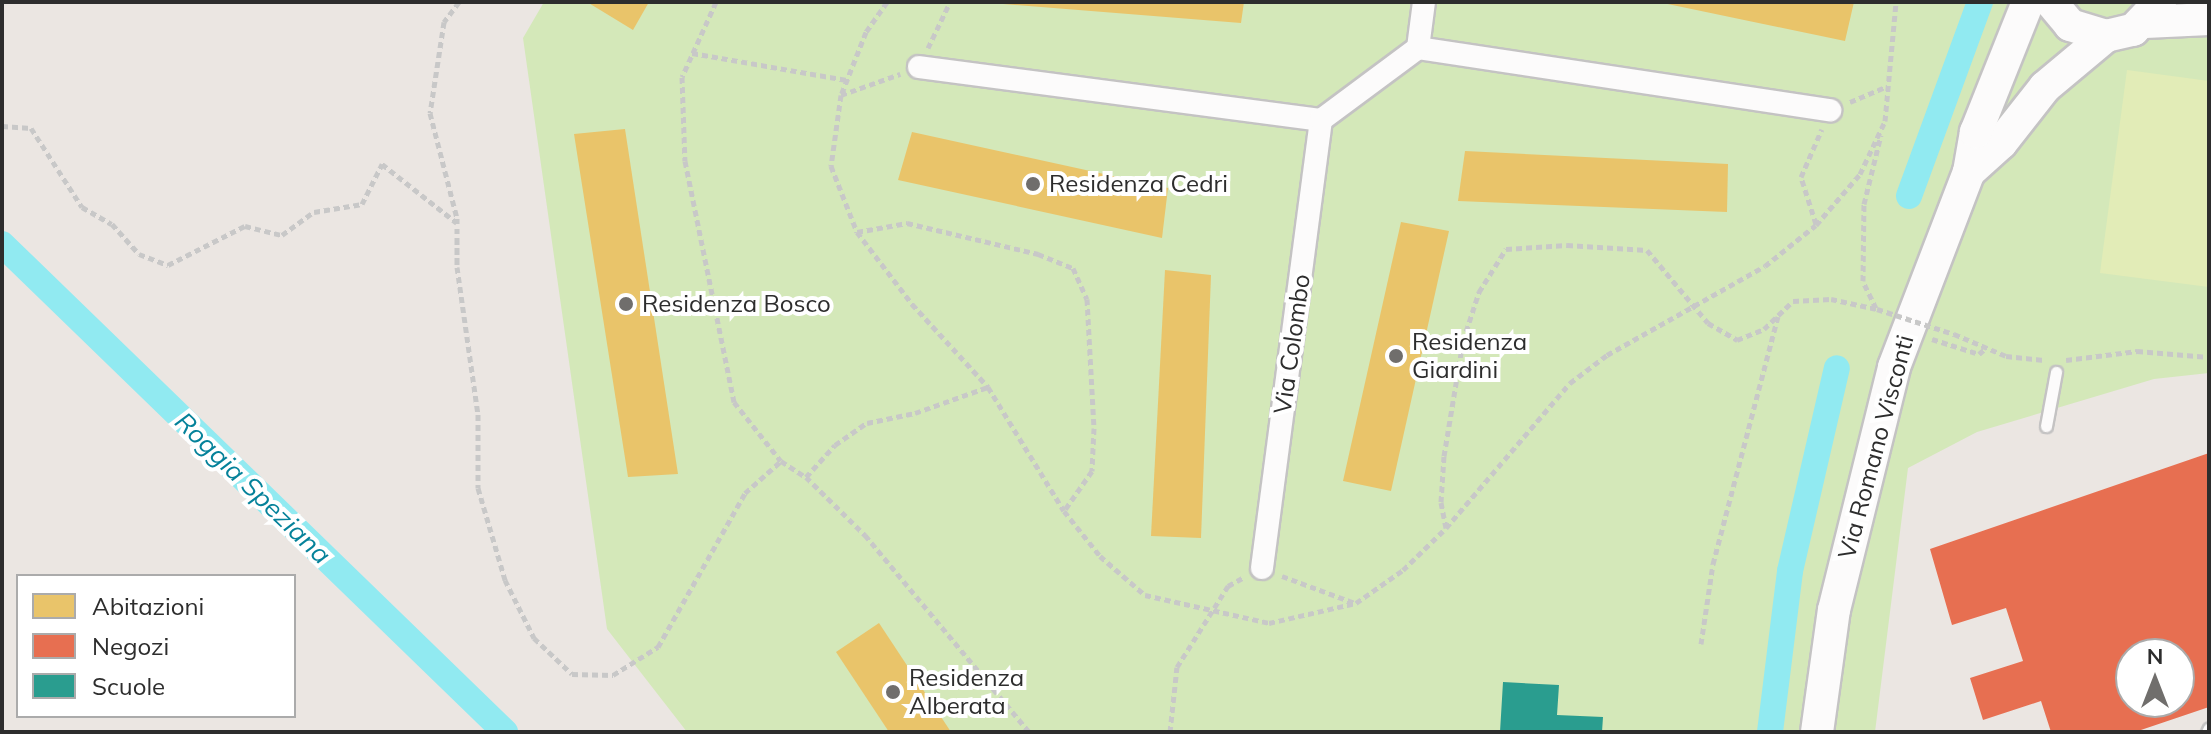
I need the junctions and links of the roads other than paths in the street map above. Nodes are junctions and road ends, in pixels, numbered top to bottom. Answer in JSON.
{"nodes":[{"id":1,"x":1424,"y":2,"type":"edge"},
{"id":2,"x":2028,"y":2,"type":"edge"},
{"id":3,"x":2051,"y":2,"type":"edge"},
{"id":4,"x":2152,"y":12,"type":"edge"},
{"id":5,"x":2209,"y":19,"type":"edge"},
{"id":6,"x":2106,"y":36,"type":"junction"},
{"id":7,"x":1418,"y":48,"type":"junction"},
{"id":8,"x":919,"y":67,"type":"dead end"},
{"id":9,"x":1830,"y":110,"type":"road end"},
{"id":10,"x":1321,"y":120,"type":"junction"},
{"id":11,"x":1969,"y":172,"type":"junction"},
{"id":12,"x":2056,"y":372,"type":"dead end"},
{"id":13,"x":2046,"y":426,"type":"dead end"},
{"id":14,"x":1262,"y":568,"type":"dead end"},
{"id":15,"x":1817,"y":732,"type":"edge"}],
"edges":[{"from":1,"to":7,"type":"street"},
{"from":2,"to":11,"type":"street","name":"Via Romano Visconti"},
{"from":3,"to":6,"type":"street"},
{"from":4,"to":5,"type":"street"},
{"from":4,"to":6,"type":"street"},
{"from":6,"to":11,"type":"street","name":"Via Romano Visconti"},
{"from":7,"to":9,"type":"street"},
{"from":7,"to":10,"type":"street"},
{"from":8,"to":10,"type":"street"},
{"from":10,"to":14,"type":"street","name":"Via Colombo"},
{"from":11,"to":15,"type":"street","name":"Via Romano Visconti"},
{"from":12,"to":13,"type":"lane"}]}
